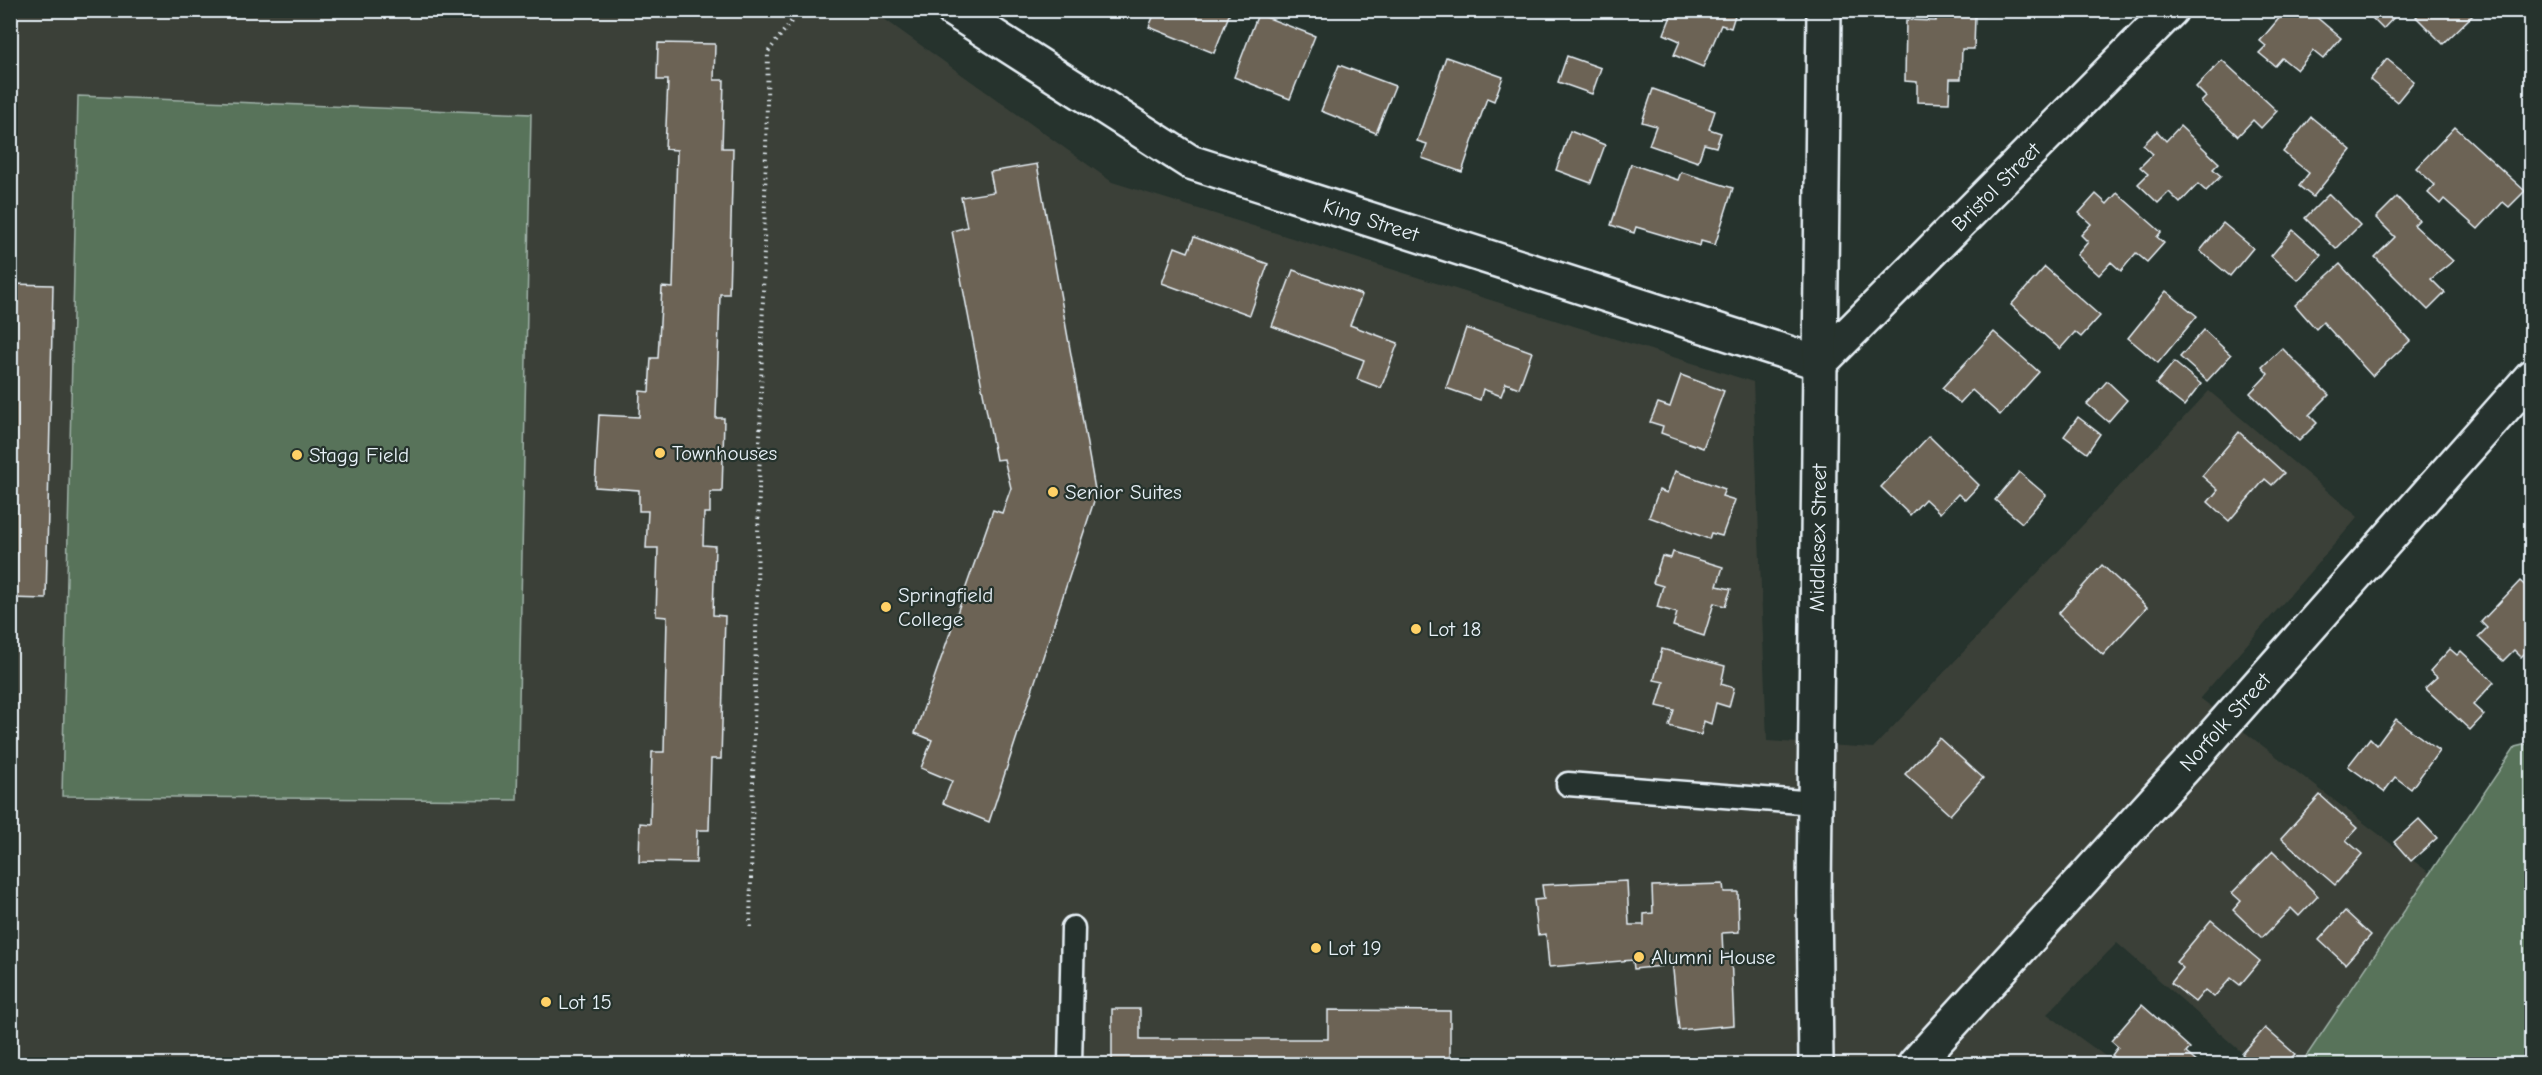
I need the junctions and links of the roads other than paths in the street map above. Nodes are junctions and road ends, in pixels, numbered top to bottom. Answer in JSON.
{"nodes":[{"id":1,"x":953,"y":10,"type":"edge"},
{"id":2,"x":1824,"y":10,"type":"edge"},
{"id":3,"x":2171,"y":10,"type":"edge"},
{"id":4,"x":1820,"y":363,"type":"junction"},
{"id":5,"x":2532,"y":376,"type":"edge"},
{"id":6,"x":1568,"y":784,"type":"dead end"},
{"id":7,"x":1815,"y":803,"type":"junction"},
{"id":8,"x":1072,"y":928,"type":"dead end"},
{"id":9,"x":1070,"y":1065,"type":"edge"},
{"id":10,"x":1816,"y":1065,"type":"edge"},
{"id":11,"x":1916,"y":1065,"type":"edge"}],
"edges":[{"from":1,"to":4,"type":"street","name":"King Street"},
{"from":2,"to":4,"type":"street","name":"Middlesex Street"},
{"from":3,"to":4,"type":"street","name":"Bristol Street"},
{"from":4,"to":7,"type":"street","name":"Middlesex Street"},
{"from":5,"to":11,"type":"street","name":"Norfolk Street"},
{"from":6,"to":7,"type":"lane"},
{"from":7,"to":10,"type":"street","name":"Middlesex Street"},
{"from":8,"to":9,"type":"lane"}]}
